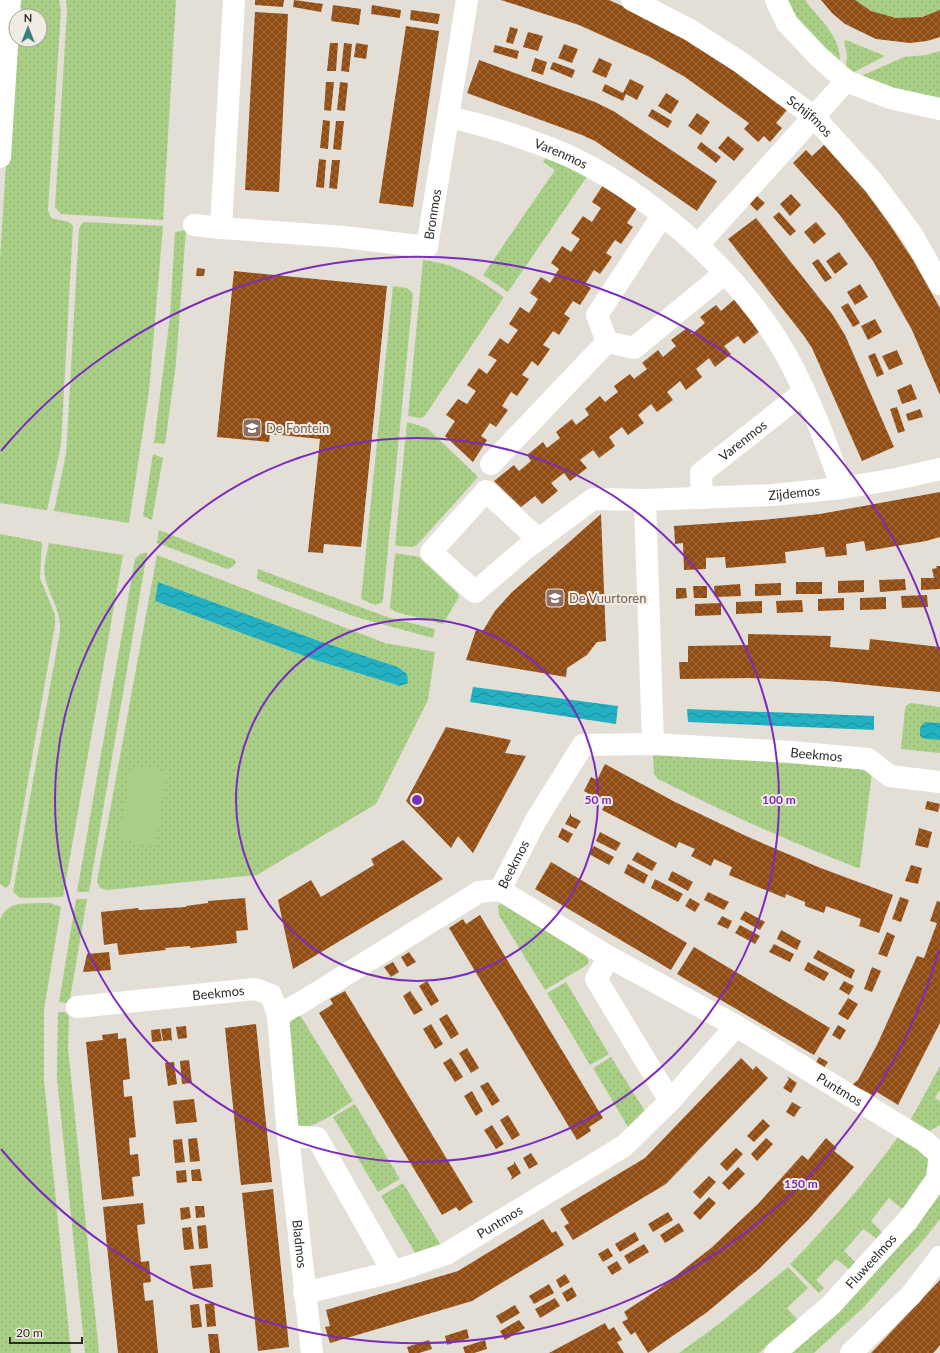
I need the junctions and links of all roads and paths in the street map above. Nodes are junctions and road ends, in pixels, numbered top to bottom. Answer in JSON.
{"nodes":[{"id":1,"x":10,"y":0,"type":"edge"},
{"id":2,"x":234,"y":0,"type":"edge"},
{"id":3,"x":467,"y":0,"type":"edge"},
{"id":4,"x":632,"y":0,"type":"edge"},
{"id":5,"x":776,"y":0,"type":"edge"},
{"id":6,"x":846,"y":81,"type":"junction"},
{"id":7,"x":940,"y":109,"type":"edge"},
{"id":8,"x":448,"y":117,"type":"junction"},
{"id":9,"x":814,"y":117,"type":"junction"},
{"id":10,"x":1,"y":132,"type":"edge"},
{"id":11,"x":0,"y":156,"type":"edge"},
{"id":12,"x":662,"y":216,"type":"junction"},
{"id":13,"x":194,"y":225,"type":"dead end"},
{"id":14,"x":221,"y":228,"type":"junction"},
{"id":15,"x":698,"y":245,"type":"junction"},
{"id":16,"x":725,"y":273,"type":"junction"},
{"id":17,"x":940,"y":284,"type":"edge"},
{"id":18,"x":607,"y":342,"type":"junction"},
{"id":19,"x":804,"y":392,"type":"junction"},
{"id":20,"x":491,"y":464,"type":"dead end"},
{"id":21,"x":940,"y":469,"type":"edge"},
{"id":22,"x":842,"y":488,"type":"junction"},
{"id":23,"x":702,"y":498,"type":"junction"},
{"id":24,"x":646,"y":500,"type":"junction"},
{"id":25,"x":538,"y":539,"type":"junction"},
{"id":26,"x":653,"y":744,"type":"junction"},
{"id":27,"x":940,"y":782,"type":"edge"},
{"id":28,"x":500,"y":890,"type":"junction"},
{"id":29,"x":609,"y":957,"type":"junction"},
{"id":30,"x":77,"y":1007,"type":"dead end"},
{"id":31,"x":278,"y":1015,"type":"junction"},
{"id":32,"x":736,"y":1026,"type":"junction"},
{"id":33,"x":670,"y":1101,"type":"junction"},
{"id":34,"x":288,"y":1136,"type":"junction"},
{"id":35,"x":940,"y":1154,"type":"edge"},
{"id":36,"x":940,"y":1257,"type":"edge"},
{"id":37,"x":393,"y":1272,"type":"junction"},
{"id":38,"x":304,"y":1293,"type":"junction"},
{"id":39,"x":312,"y":1353,"type":"edge"},
{"id":40,"x":775,"y":1353,"type":"edge"},
{"id":41,"x":851,"y":1353,"type":"edge"}],
"edges":[{"from":1,"to":10,"type":"street"},
{"from":2,"to":14,"type":"street"},
{"from":3,"to":8,"type":"street","name":"Bronmos"},
{"from":4,"to":9,"type":"street","name":"Schijfmos"},
{"from":5,"to":6,"type":"street"},
{"from":6,"to":7,"type":"street"},
{"from":6,"to":9,"type":"street"},
{"from":8,"to":12,"type":"street","name":"Varenmos"},
{"from":8,"to":14,"type":"street","name":"Bronmos"},
{"from":9,"to":15,"type":"street"},
{"from":9,"to":17,"type":"street","name":"Schijfmos"},
{"from":10,"to":11,"type":"street"},
{"from":12,"to":15,"type":"street","name":"Varenmos"},
{"from":12,"to":18,"type":"street"},
{"from":13,"to":14,"type":"street","name":"Bronmos"},
{"from":15,"to":16,"type":"street","name":"Varenmos"},
{"from":16,"to":18,"type":"street"},
{"from":16,"to":19,"type":"street","name":"Varenmos"},
{"from":18,"to":20,"type":"street"},
{"from":19,"to":22,"type":"street","name":"Varenmos"},
{"from":19,"to":23,"type":"street","name":"Varenmos"},
{"from":21,"to":22,"type":"street","name":"Zijdemos"},
{"from":22,"to":23,"type":"street","name":"Zijdemos"},
{"from":23,"to":24,"type":"street","name":"Zijdemos"},
{"from":24,"to":25,"type":"street","name":"Zijdemos"},
{"from":24,"to":26,"type":"street"},
{"from":25,"to":25,"type":"street","name":"Zijdemos"},
{"from":26,"to":27,"type":"street","name":"Beekmos"},
{"from":26,"to":28,"type":"street","name":"Beekmos"},
{"from":28,"to":29,"type":"street","name":"Puntmos"},
{"from":28,"to":31,"type":"street","name":"Beekmos"},
{"from":29,"to":32,"type":"street","name":"Puntmos"},
{"from":29,"to":33,"type":"street"},
{"from":30,"to":31,"type":"street","name":"Beekmos"},
{"from":31,"to":34,"type":"street","name":"Bladmos"},
{"from":32,"to":33,"type":"street","name":"Puntmos"},
{"from":32,"to":35,"type":"street","name":"Puntmos"},
{"from":33,"to":37,"type":"street","name":"Puntmos"},
{"from":34,"to":37,"type":"street"},
{"from":34,"to":38,"type":"street","name":"Bladmos"},
{"from":35,"to":40,"type":"street","name":"Fluweelmos"},
{"from":36,"to":41,"type":"street"},
{"from":37,"to":38,"type":"street","name":"Puntmos"},
{"from":38,"to":39,"type":"street","name":"Bladmos"}]}
